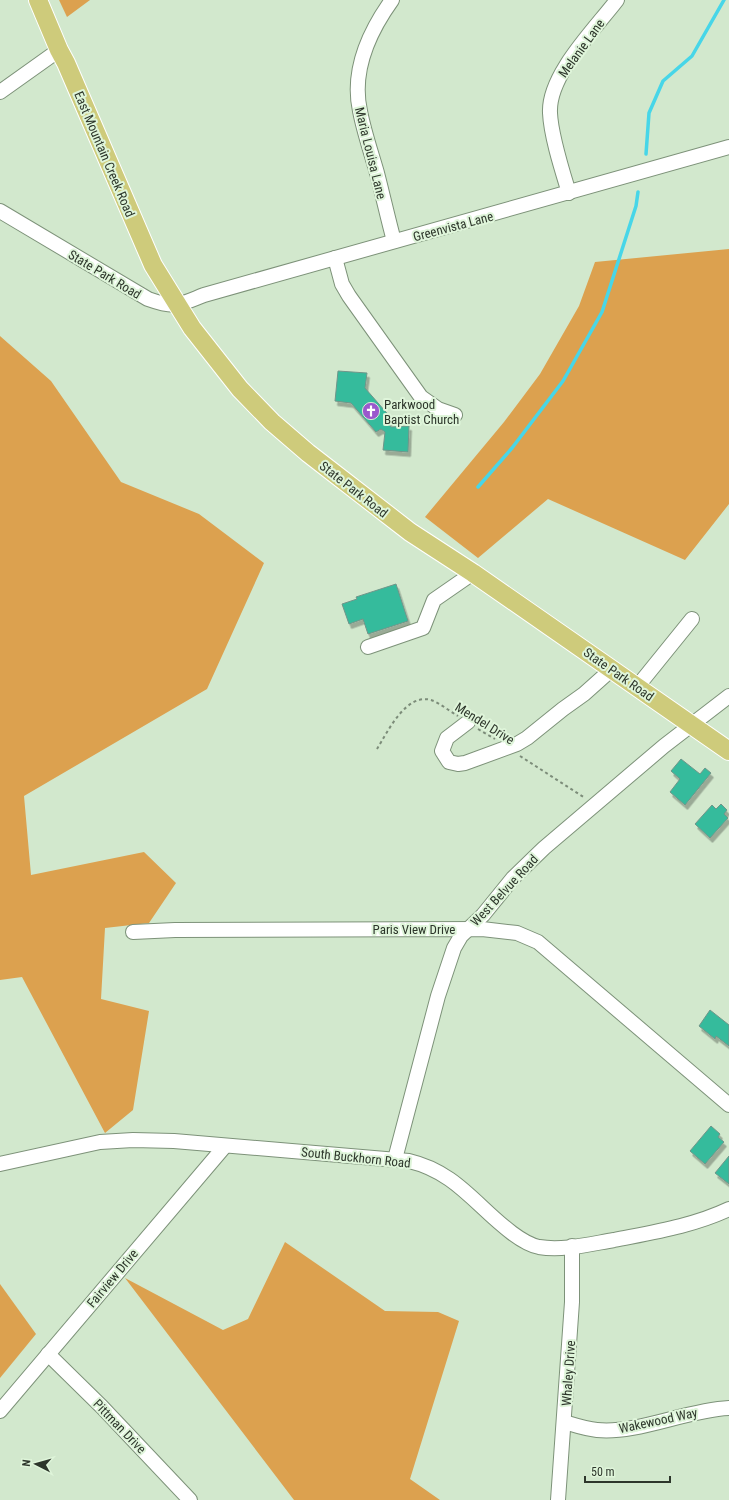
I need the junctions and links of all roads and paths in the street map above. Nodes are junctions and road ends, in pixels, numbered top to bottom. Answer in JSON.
{"nodes":[{"id":1,"x":38,"y":0,"type":"edge"},
{"id":2,"x":392,"y":0,"type":"edge"},
{"id":3,"x":617,"y":0,"type":"edge"},
{"id":4,"x":58,"y":50,"type":"junction"},
{"id":5,"x":0,"y":92,"type":"edge"},
{"id":6,"x":729,"y":148,"type":"edge"},
{"id":7,"x":569,"y":193,"type":"junction"},
{"id":8,"x":0,"y":211,"type":"edge"},
{"id":9,"x":394,"y":241,"type":"junction"},
{"id":10,"x":335,"y":258,"type":"junction"},
{"id":11,"x":177,"y":306,"type":"junction"},
{"id":12,"x":455,"y":415,"type":"dead end"},
{"id":13,"x":473,"y":574,"type":"junction"},
{"id":14,"x":692,"y":619,"type":"dead end"},
{"id":15,"x":368,"y":647,"type":"dead end"},
{"id":16,"x":612,"y":669,"type":"junction"},
{"id":17,"x":637,"y":687,"type":"junction"},
{"id":18,"x":729,"y":696,"type":"edge"},
{"id":19,"x":468,"y":722,"type":"junction"},
{"id":20,"x":692,"y":725,"type":"junction"},
{"id":21,"x":508,"y":748,"type":"junction"},
{"id":22,"x":377,"y":749,"type":"dead end"},
{"id":23,"x":729,"y":751,"type":"edge"},
{"id":24,"x":594,"y":805,"type":"junction"},
{"id":25,"x":466,"y":930,"type":"junction"},
{"id":26,"x":133,"y":932,"type":"dead end"},
{"id":27,"x":729,"y":1105,"type":"edge"},
{"id":28,"x":224,"y":1146,"type":"junction"},
{"id":29,"x":395,"y":1159,"type":"junction"},
{"id":30,"x":0,"y":1164,"type":"edge"},
{"id":31,"x":729,"y":1209,"type":"edge"},
{"id":32,"x":572,"y":1246,"type":"junction"},
{"id":33,"x":48,"y":1354,"type":"junction"},
{"id":34,"x":729,"y":1408,"type":"edge"},
{"id":35,"x":0,"y":1410,"type":"edge"},
{"id":36,"x":564,"y":1422,"type":"junction"},
{"id":37,"x":190,"y":1500,"type":"edge"},
{"id":38,"x":558,"y":1500,"type":"edge"}],
"edges":[{"from":1,"to":4,"type":"main road","name":"East Mountain Creek Road"},
{"from":2,"to":9,"type":"street","name":"Maria Louisa Lane"},
{"from":3,"to":7,"type":"street","name":"Melanie Lane"},
{"from":4,"to":5,"type":"street"},
{"from":4,"to":11,"type":"main road","name":"East Mountain Creek Road"},
{"from":6,"to":7,"type":"street","name":"Greenvista Lane"},
{"from":7,"to":9,"type":"street","name":"Greenvista Lane"},
{"from":8,"to":11,"type":"street","name":"State Park Road"},
{"from":9,"to":10,"type":"street","name":"Greenvista Lane"},
{"from":10,"to":11,"type":"street","name":"Greenvista Lane"},
{"from":10,"to":12,"type":"street"},
{"from":11,"to":13,"type":"main road","name":"State Park Road"},
{"from":13,"to":15,"type":"street"},
{"from":13,"to":16,"type":"main road","name":"State Park Road"},
{"from":14,"to":17,"type":"street"},
{"from":16,"to":17,"type":"main road","name":"State Park Road"},
{"from":16,"to":21,"type":"street"},
{"from":17,"to":20,"type":"main road","name":"State Park Road"},
{"from":18,"to":20,"type":"street","name":"West Belvue Road"},
{"from":19,"to":21,"type":"path","name":"Mendel Drive"},
{"from":19,"to":21,"type":"street"},
{"from":19,"to":22,"type":"path","name":"Mendel Drive"},
{"from":20,"to":23,"type":"main road","name":"State Park Road"},
{"from":20,"to":24,"type":"street","name":"West Belvue Road"},
{"from":21,"to":24,"type":"path","name":"Mendel Drive"},
{"from":24,"to":25,"type":"street","name":"West Belvue Road"},
{"from":25,"to":26,"type":"street","name":"Paris View Drive"},
{"from":25,"to":27,"type":"street","name":"Paris View Drive"},
{"from":25,"to":29,"type":"street","name":"West Belvue Road"},
{"from":28,"to":29,"type":"street","name":"South Buckhorn Road"},
{"from":28,"to":30,"type":"street","name":"South Buckhorn Road"},
{"from":28,"to":33,"type":"street","name":"Fairview Drive"},
{"from":29,"to":32,"type":"street","name":"South Buckhorn Road"},
{"from":31,"to":32,"type":"street","name":"South Buckhorn Road"},
{"from":32,"to":36,"type":"street","name":"Whaley Drive"},
{"from":33,"to":35,"type":"street","name":"Fairview Drive"},
{"from":33,"to":37,"type":"street","name":"Pittman Drive"},
{"from":34,"to":36,"type":"street","name":"Wakewood Way"},
{"from":36,"to":38,"type":"street","name":"Whaley Drive"}]}
